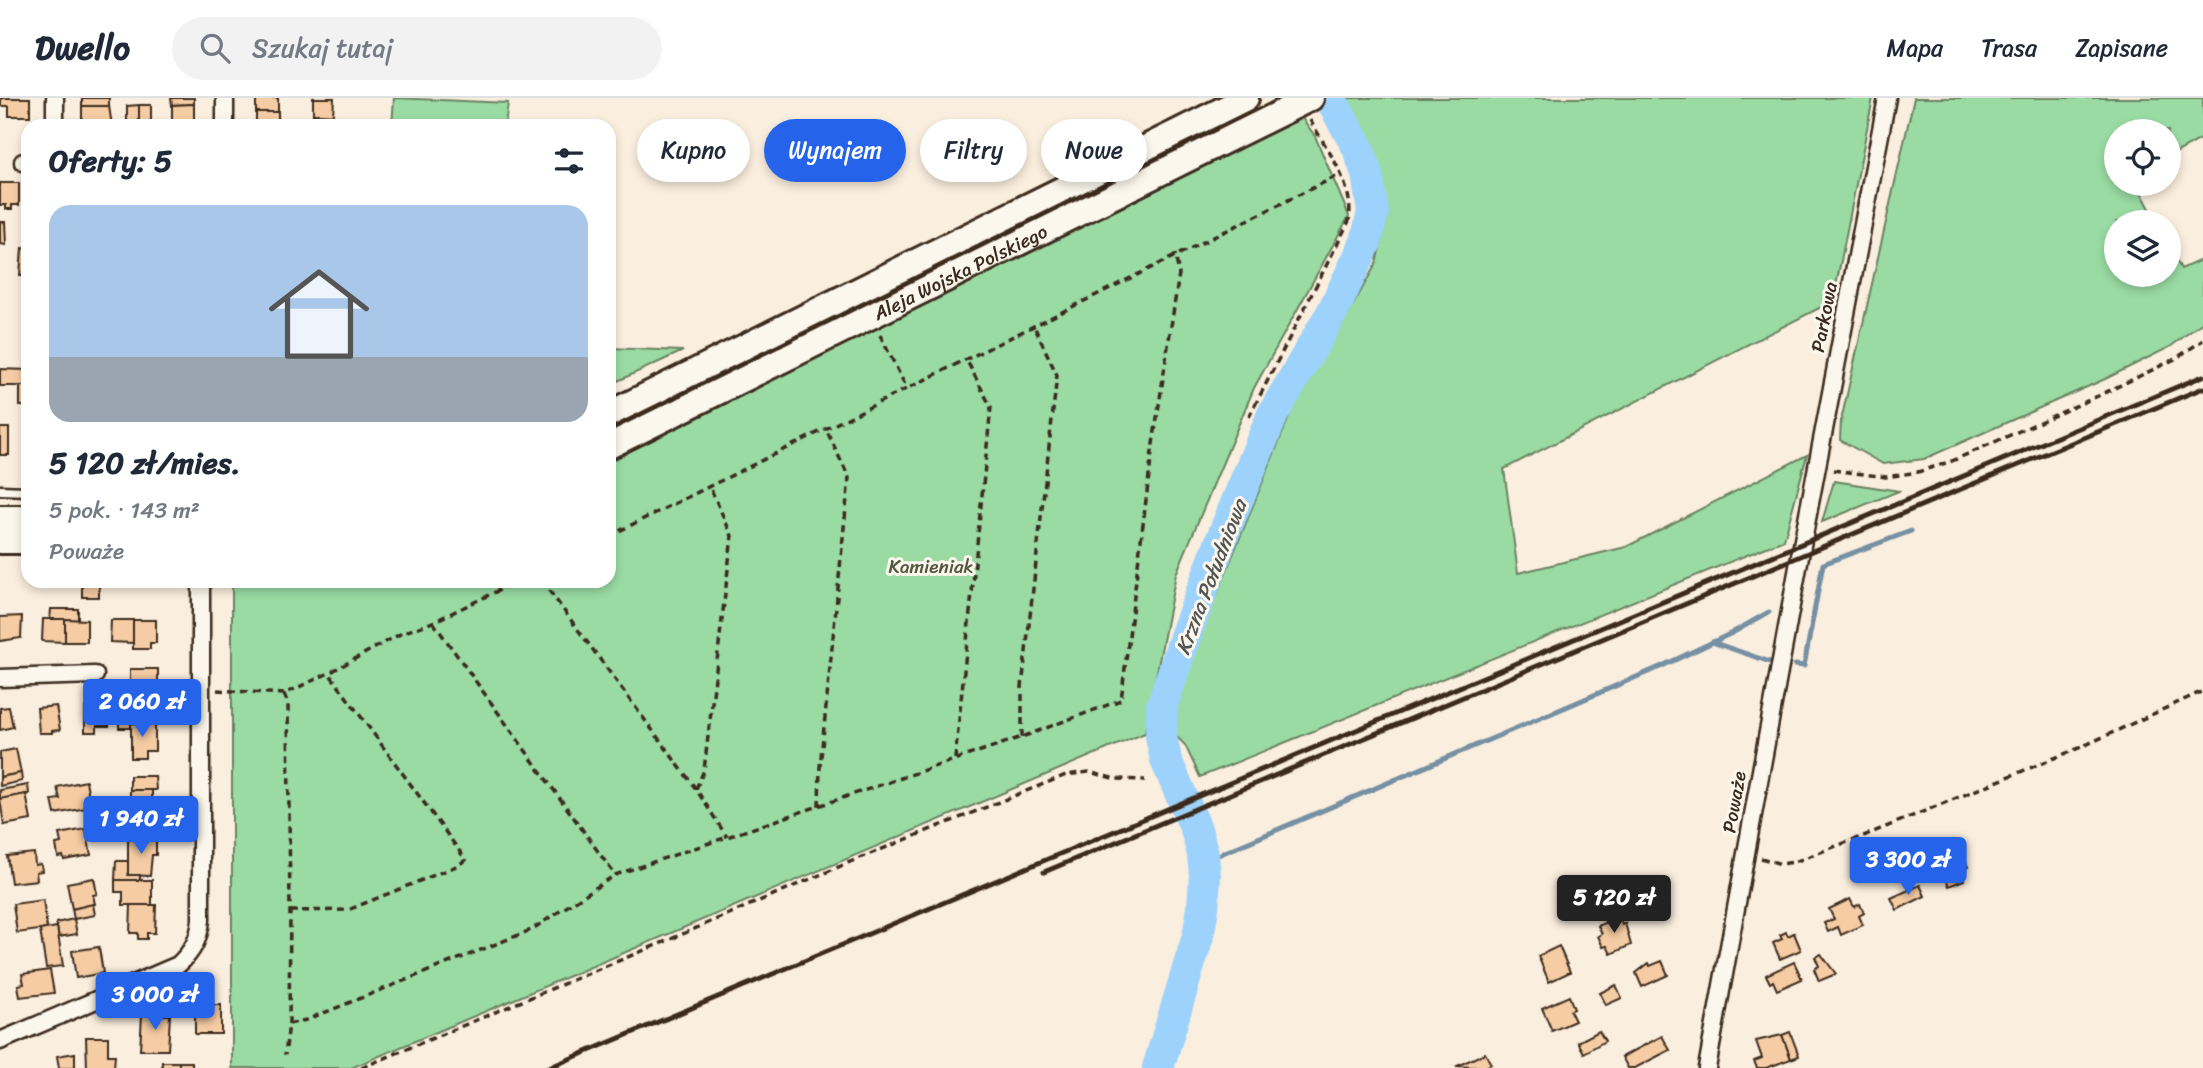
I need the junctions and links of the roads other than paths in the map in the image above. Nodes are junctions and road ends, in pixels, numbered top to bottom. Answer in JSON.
{"nodes":[{"id":1,"x":55,"y":98,"type":"edge"},
{"id":2,"x":225,"y":98,"type":"edge"},
{"id":3,"x":1246,"y":98,"type":"edge"},
{"id":4,"x":1887,"y":98,"type":"edge"},
{"id":5,"x":1306,"y":101,"type":"edge"},
{"id":6,"x":55,"y":119,"type":"edge"},
{"id":7,"x":225,"y":119,"type":"edge"},
{"id":8,"x":616,"y":411,"type":"edge"},
{"id":9,"x":616,"y":443,"type":"edge"},
{"id":10,"x":0,"y":490,"type":"edge"},
{"id":11,"x":21,"y":491,"type":"edge"},
{"id":12,"x":0,"y":518,"type":"edge"},
{"id":13,"x":21,"y":518,"type":"edge"},
{"id":14,"x":0,"y":541,"type":"edge"},
{"id":15,"x":21,"y":541,"type":"edge"},
{"id":16,"x":1802,"y":544,"type":"joint"},
{"id":17,"x":201,"y":588,"type":"edge"},
{"id":18,"x":95,"y":675,"type":"dead end"},
{"id":19,"x":0,"y":678,"type":"edge"},
{"id":20,"x":0,"y":1041,"type":"edge"},
{"id":21,"x":1707,"y":1068,"type":"edge"}],
"edges":[{"from":1,"to":6,"type":"street"},
{"from":2,"to":7,"type":"street"},
{"from":3,"to":8,"type":"main road","name":"Aleja Wojska Polskiego"},
{"from":4,"to":16,"type":"street","name":"Parkowa"},
{"from":5,"to":9,"type":"main road","name":"Aleja Wojska Polskiego"},
{"from":10,"to":11,"type":"lane"},
{"from":12,"to":13,"type":"main road"},
{"from":14,"to":15,"type":"main road"},
{"from":16,"to":21,"type":"street","name":"Poważe"},
{"from":17,"to":20,"type":"street"},
{"from":18,"to":19,"type":"street"}]}
